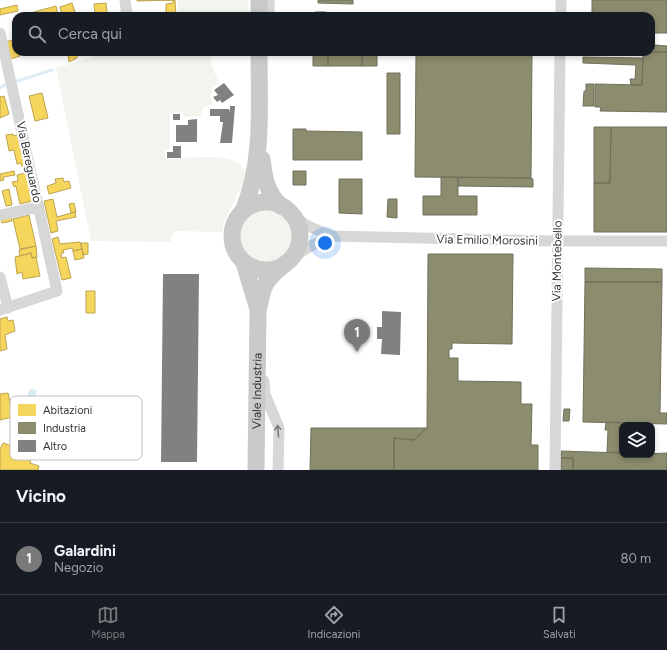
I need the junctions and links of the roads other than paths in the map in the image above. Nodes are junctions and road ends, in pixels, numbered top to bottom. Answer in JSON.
{"nodes":[{"id":1,"x":125,"y":0,"type":"edge"},
{"id":2,"x":259,"y":0,"type":"edge"},
{"id":3,"x":269,"y":0,"type":"edge"},
{"id":4,"x":561,"y":0,"type":"edge"},
{"id":5,"x":126,"y":12,"type":"edge"},
{"id":6,"x":259,"y":12,"type":"edge"},
{"id":7,"x":269,"y":12,"type":"edge"},
{"id":8,"x":561,"y":12,"type":"edge"},
{"id":9,"x":0,"y":33,"type":"edge"},
{"id":10,"x":259,"y":56,"type":"edge"},
{"id":11,"x":268,"y":56,"type":"edge"},
{"id":12,"x":560,"y":56,"type":"edge"},
{"id":13,"x":259,"y":133,"type":"junction"},
{"id":14,"x":264,"y":174,"type":"junction"},
{"id":15,"x":39,"y":207,"type":"junction"},
{"id":16,"x":286,"y":209,"type":"junction"},
{"id":17,"x":243,"y":211,"type":"junction"},
{"id":18,"x":0,"y":215,"type":"edge"},
{"id":19,"x":331,"y":236,"type":"junction"},
{"id":20,"x":557,"y":241,"type":"junction"},
{"id":21,"x":667,"y":241,"type":"edge"},
{"id":22,"x":289,"y":261,"type":"junction"},
{"id":23,"x":244,"y":262,"type":"junction"},
{"id":24,"x":0,"y":277,"type":"edge"},
{"id":25,"x":4,"y":309,"type":"edge"},
{"id":26,"x":258,"y":312,"type":"junction"},
{"id":27,"x":256,"y":450,"type":"junction"},
{"id":28,"x":249,"y":470,"type":"edge"},
{"id":29,"x":256,"y":470,"type":"edge"},
{"id":30,"x":278,"y":470,"type":"edge"},
{"id":31,"x":555,"y":470,"type":"edge"}],
"edges":[{"from":1,"to":5,"type":"street"},
{"from":2,"to":6,"type":"main road"},
{"from":3,"to":7,"type":"street"},
{"from":4,"to":8,"type":"street"},
{"from":9,"to":15,"type":"street","name":"Via Bereguardo"},
{"from":10,"to":13,"type":"main road","name":"Viale Industria"},
{"from":11,"to":14,"type":"street","name":"Viale Industria"},
{"from":12,"to":20,"type":"street","name":"Via Montebello"},
{"from":13,"to":14,"type":"main road","name":"Viale Industria"},
{"from":13,"to":17,"type":"main road","name":"Viale Industria"},
{"from":14,"to":16,"type":"main road","name":"Viale Industria"},
{"from":15,"to":18,"type":"street"},
{"from":15,"to":25,"type":"street","name":"Via Bereguardo"},
{"from":16,"to":17,"type":"main road"},
{"from":16,"to":19,"type":"street","name":"Via Emilio Morosini"},
{"from":16,"to":22,"type":"main road","name":"Viale Industria"},
{"from":17,"to":23,"type":"main road","name":"Viale Industria"},
{"from":19,"to":20,"type":"street","name":"Via Emilio Morosini"},
{"from":19,"to":22,"type":"street"},
{"from":20,"to":21,"type":"street","name":"Via Emilio Morosini"},
{"from":20,"to":31,"type":"street","name":"Via Montebello"},
{"from":22,"to":23,"type":"main road"},
{"from":22,"to":26,"type":"main road","name":"Viale Industria"},
{"from":23,"to":26,"type":"main road","name":"Viale Industria"},
{"from":24,"to":25,"type":"street"},
{"from":26,"to":27,"type":"main road","name":"Viale Industria"},
{"from":30,"to":26,"type":"street","one_way":true},
{"from":27,"to":28,"type":"street"},
{"from":27,"to":29,"type":"main road","name":"Viale Industria"}]}
